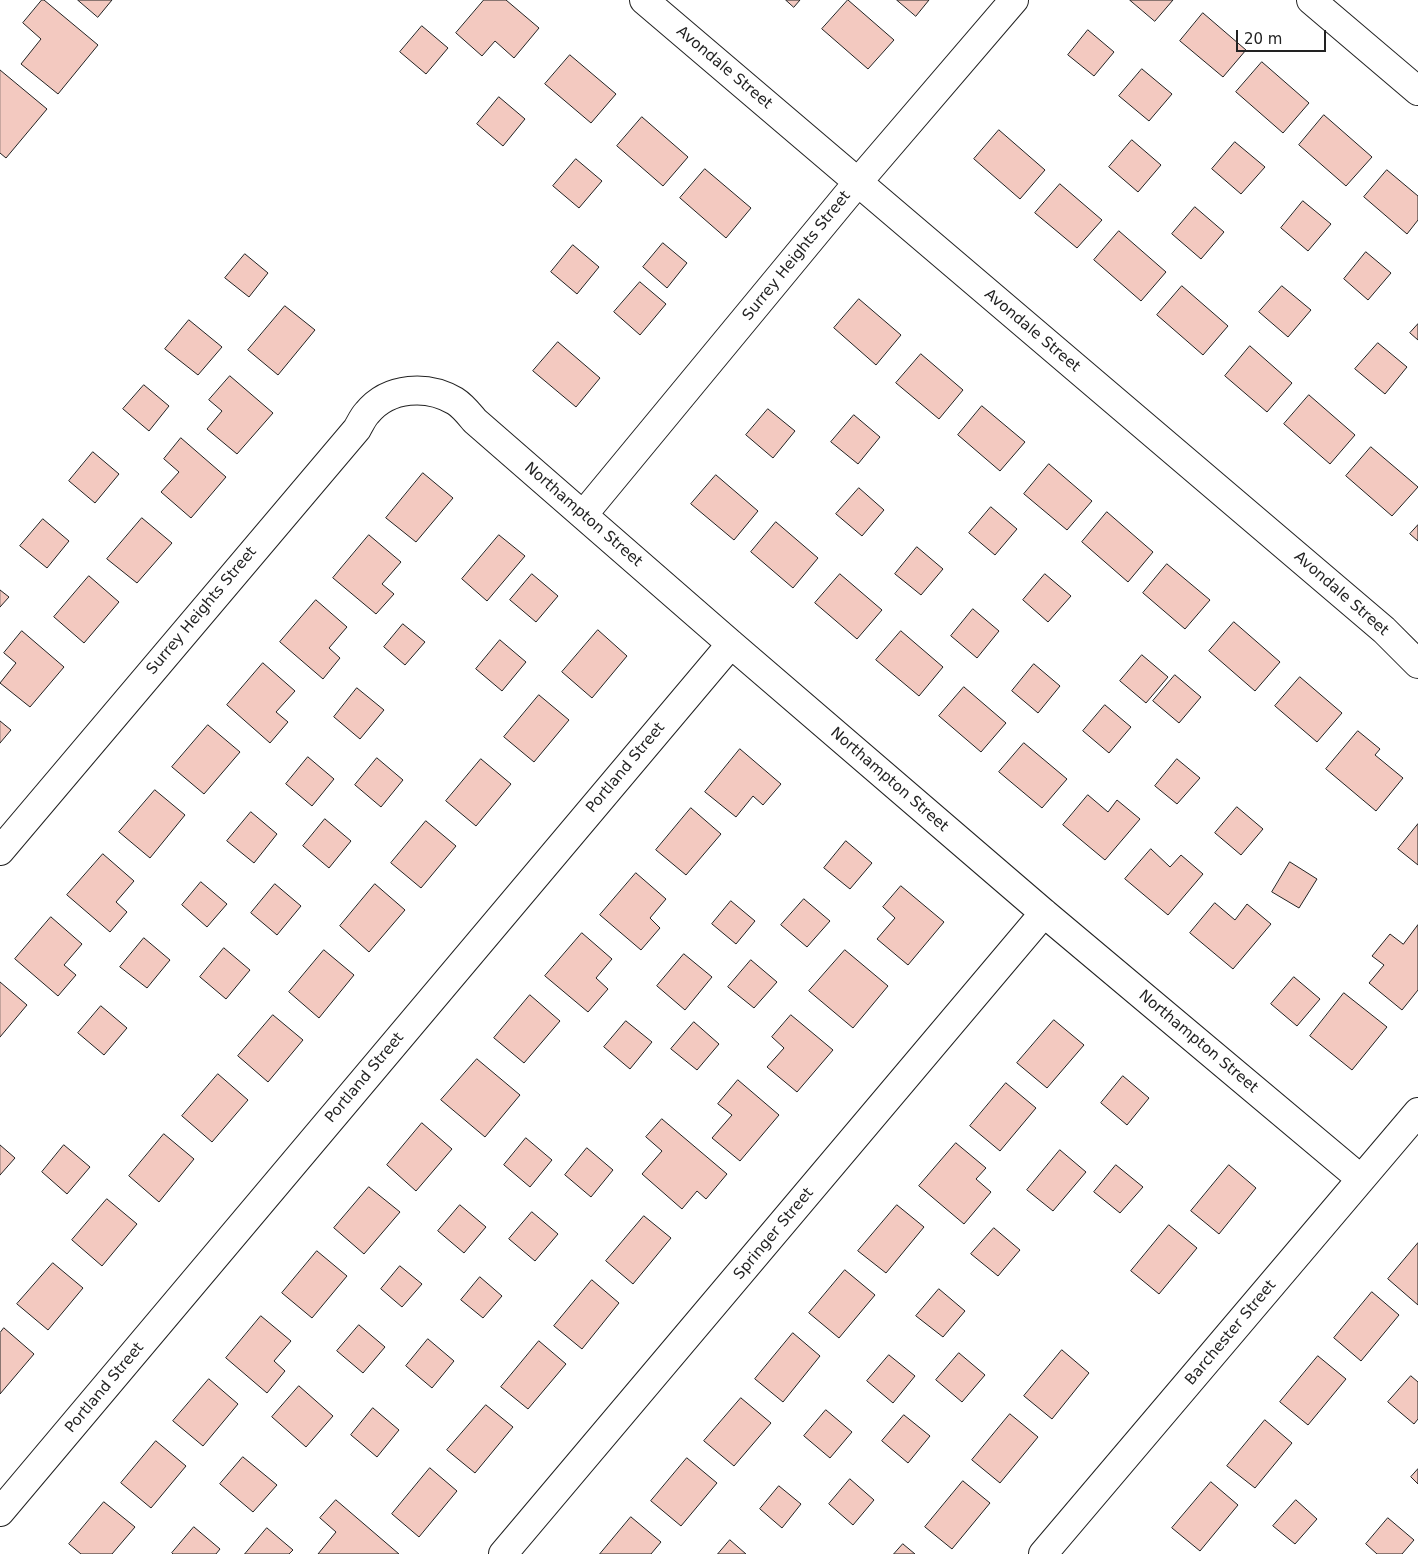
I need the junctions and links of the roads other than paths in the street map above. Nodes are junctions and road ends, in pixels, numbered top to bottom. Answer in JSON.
{"nodes":[{"id":1,"x":644,"y":0,"type":"edge"},
{"id":2,"x":1014,"y":0,"type":"edge"},
{"id":3,"x":1311,"y":0,"type":"edge"},
{"id":4,"x":1418,"y":92,"type":"edge"},
{"id":5,"x":858,"y":182,"type":"junction"},
{"id":6,"x":416,"y":390,"type":"joint"},
{"id":7,"x":583,"y":515,"type":"junction"},
{"id":8,"x":731,"y":644,"type":"junction"},
{"id":9,"x":1418,"y":664,"type":"edge"},
{"id":10,"x":0,"y":851,"type":"edge"},
{"id":11,"x":1044,"y":913,"type":"junction"},
{"id":12,"x":1418,"y":1112,"type":"edge"},
{"id":13,"x":1361,"y":1179,"type":"junction"},
{"id":14,"x":0,"y":1512,"type":"edge"},
{"id":15,"x":503,"y":1554,"type":"edge"},
{"id":16,"x":1043,"y":1554,"type":"edge"}],
"edges":[{"from":1,"to":5,"type":"street","name":"Avondale Street"},
{"from":2,"to":5,"type":"street","name":"Surrey Heights Street"},
{"from":3,"to":4,"type":"street"},
{"from":5,"to":7,"type":"street","name":"Surrey Heights Street"},
{"from":5,"to":9,"type":"street","name":"Avondale Street"},
{"from":6,"to":7,"type":"street","name":"Northampton Street"},
{"from":6,"to":10,"type":"street","name":"Surrey Heights Street"},
{"from":7,"to":8,"type":"street","name":"Northampton Street"},
{"from":8,"to":11,"type":"street","name":"Northampton Street"},
{"from":8,"to":14,"type":"street","name":"Portland Street"},
{"from":11,"to":13,"type":"street","name":"Northampton Street"},
{"from":11,"to":15,"type":"street","name":"Springer Street"},
{"from":12,"to":13,"type":"street","name":"Barchester Street"},
{"from":13,"to":16,"type":"street","name":"Barchester Street"}]}
